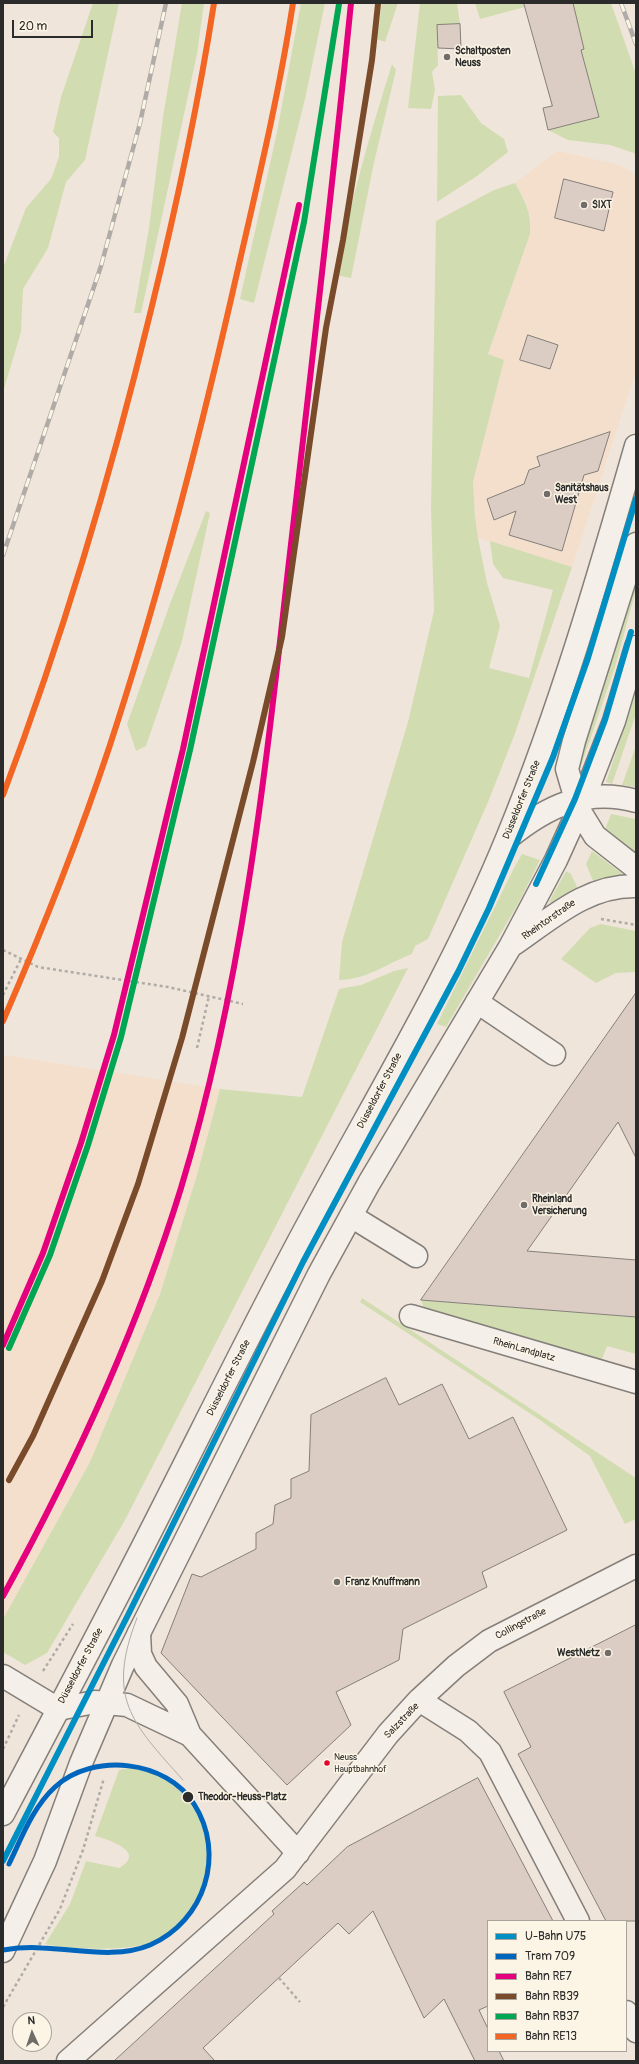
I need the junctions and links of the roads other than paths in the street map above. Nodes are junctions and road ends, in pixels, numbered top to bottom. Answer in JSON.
{"nodes":[{"id":1,"x":636,"y":446,"type":"edge"},
{"id":2,"x":636,"y":544,"type":"edge"},
{"id":3,"x":636,"y":647,"type":"edge"},
{"id":4,"x":636,"y":801,"type":"edge"},
{"id":5,"x":580,"y":803,"type":"junction"},
{"id":6,"x":507,"y":839,"type":"junction"},
{"id":7,"x":636,"y":868,"type":"edge"},
{"id":8,"x":636,"y":886,"type":"edge"},
{"id":9,"x":510,"y":947,"type":"junction"},
{"id":10,"x":477,"y":1002,"type":"junction"},
{"id":11,"x":554,"y":1054,"type":"dead end"},
{"id":12,"x":351,"y":1216,"type":"junction"},
{"id":13,"x":416,"y":1256,"type":"dead end"},
{"id":14,"x":411,"y":1316,"type":"dead end"},
{"id":15,"x":636,"y":1382,"type":"edge"},
{"id":16,"x":636,"y":1566,"type":"edge"},
{"id":17,"x":139,"y":1633,"type":"junction"},
{"id":18,"x":3,"y":1676,"type":"edge"},
{"id":19,"x":419,"y":1700,"type":"junction"},
{"id":20,"x":107,"y":1702,"type":"junction"},
{"id":21,"x":58,"y":1709,"type":"junction"},
{"id":22,"x":190,"y":1735,"type":"junction"},
{"id":23,"x":3,"y":1814,"type":"edge"},
{"id":24,"x":298,"y":1852,"type":"junction"},
{"id":25,"x":577,"y":1920,"type":"edge"},
{"id":26,"x":3,"y":1951,"type":"edge"},
{"id":27,"x":627,"y":2014,"type":"edge"},
{"id":28,"x":636,"y":2031,"type":"edge"},
{"id":29,"x":68,"y":2061,"type":"edge"}],
"edges":[{"from":1,"to":6,"type":"main road","name":"Düsseldorfer Straße"},
{"from":2,"to":5,"type":"main road"},
{"from":3,"to":5,"type":"main road"},
{"from":4,"to":5,"type":"main road"},
{"from":5,"to":6,"type":"main road"},
{"from":5,"to":7,"type":"main road"},
{"from":5,"to":9,"type":"main road"},
{"from":6,"to":21,"type":"main road","name":"Düsseldorfer Straße"},
{"from":8,"to":9,"type":"main road","name":"Rheintorstraße"},
{"from":9,"to":10,"type":"main road"},
{"from":10,"to":11,"type":"main road"},
{"from":10,"to":12,"type":"main road"},
{"from":12,"to":13,"type":"main road"},
{"from":12,"to":17,"type":"main road"},
{"from":14,"to":15,"type":"main road","name":"RheinLandplatz"},
{"from":16,"to":19,"type":"main road","name":"Collingstraße"},
{"from":17,"to":20,"type":"main road"},
{"from":17,"to":22,"type":"main road"},
{"from":18,"to":21,"type":"main road"},
{"from":19,"to":24,"type":"main road","name":"Salzstraße"},
{"from":19,"to":25,"type":"main road","name":"Salzstraße"},
{"from":20,"to":21,"type":"main road"},
{"from":20,"to":22,"type":"main road"},
{"from":20,"to":26,"type":"main road"},
{"from":21,"to":23,"type":"main road"},
{"from":22,"to":24,"type":"main road"},
{"from":24,"to":29,"type":"main road"},
{"from":27,"to":28,"type":"main road"}]}
